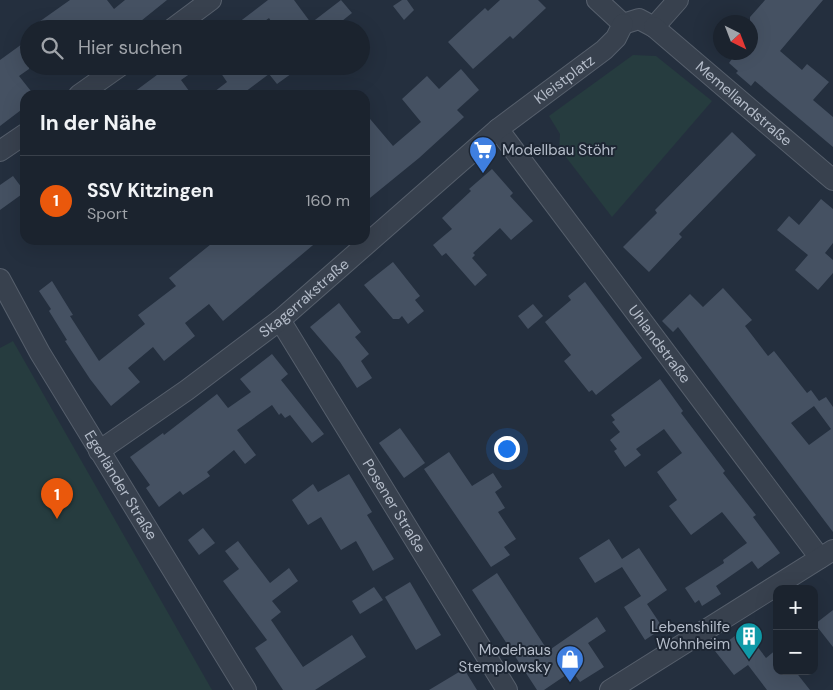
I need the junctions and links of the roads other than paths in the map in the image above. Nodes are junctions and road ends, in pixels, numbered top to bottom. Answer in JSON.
{"nodes":[{"id":1,"x":211,"y":0,"type":"edge"},
{"id":2,"x":597,"y":0,"type":"edge"},
{"id":3,"x":678,"y":0,"type":"edge"},
{"id":4,"x":184,"y":20,"type":"edge"},
{"id":5,"x":623,"y":24,"type":"junction"},
{"id":6,"x":654,"y":27,"type":"junction"},
{"id":7,"x":107,"y":75,"type":"edge"},
{"id":8,"x":86,"y":90,"type":"edge"},
{"id":9,"x":498,"y":129,"type":"junction"},
{"id":10,"x":20,"y":138,"type":"edge"},
{"id":11,"x":0,"y":152,"type":"edge"},
{"id":12,"x":833,"y":180,"type":"edge"},
{"id":13,"x":370,"y":241,"type":"edge"},
{"id":14,"x":366,"y":245,"type":"edge"},
{"id":15,"x":0,"y":279,"type":"edge"},
{"id":16,"x":280,"y":320,"type":"junction"},
{"id":17,"x":99,"y":451,"type":"junction"},
{"id":18,"x":826,"y":554,"type":"edge"},
{"id":19,"x":246,"y":690,"type":"edge"},
{"id":20,"x":507,"y":690,"type":"edge"},
{"id":21,"x":610,"y":690,"type":"edge"}],
"edges":[{"from":1,"to":4,"type":"street"},
{"from":2,"to":5,"type":"street"},
{"from":3,"to":6,"type":"street"},
{"from":5,"to":6,"type":"street"},
{"from":5,"to":9,"type":"street","name":"Kleistplatz"},
{"from":6,"to":12,"type":"street","name":"Memellandstraße"},
{"from":7,"to":8,"type":"street"},
{"from":9,"to":13,"type":"street","name":"Skagerrakstraße"},
{"from":9,"to":18,"type":"street","name":"Uhlandstraße"},
{"from":10,"to":11,"type":"street"},
{"from":14,"to":16,"type":"street","name":"Skagerrakstraße"},
{"from":15,"to":17,"type":"street","name":"Egerländer Straße"},
{"from":16,"to":17,"type":"street","name":"Skagerrakstraße"},
{"from":16,"to":20,"type":"street","name":"Posener Straße"},
{"from":17,"to":19,"type":"street","name":"Egerländer Straße"},
{"from":18,"to":21,"type":"street"}]}
